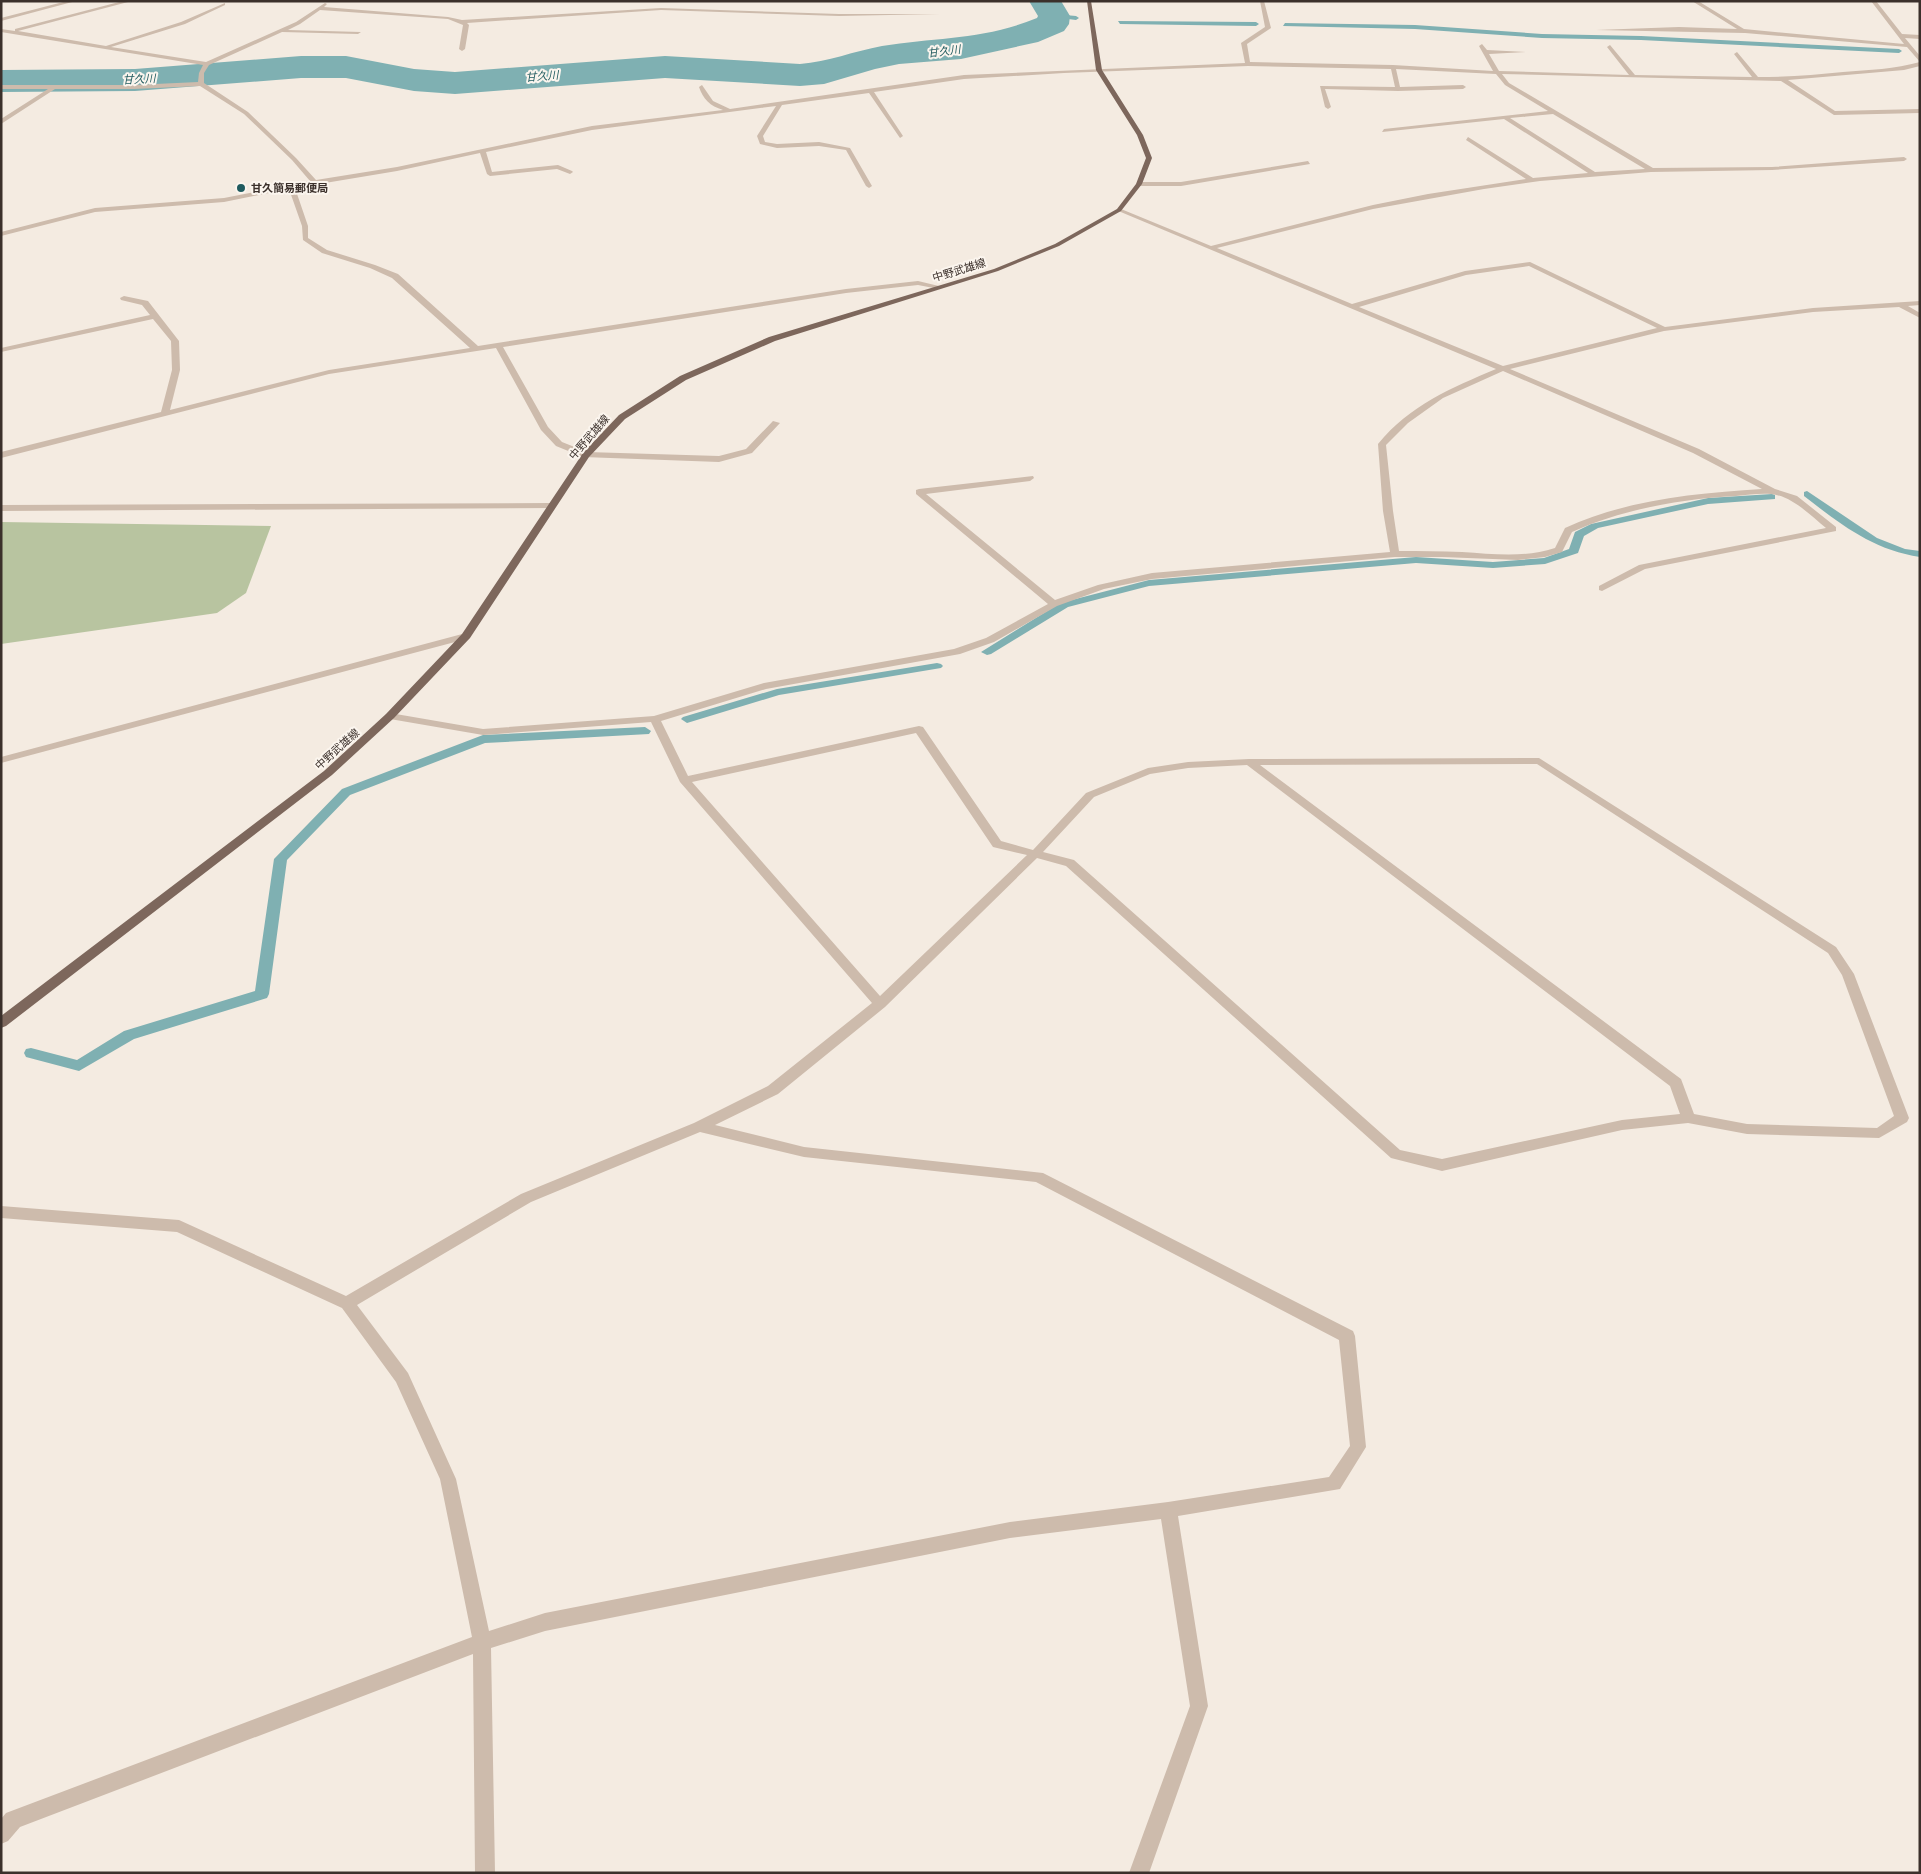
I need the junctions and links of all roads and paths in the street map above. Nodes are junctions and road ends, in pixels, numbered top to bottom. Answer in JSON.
{"nodes":[{"id":1,"x":74,"y":1,"type":"edge"},
{"id":2,"x":330,"y":1,"type":"edge"},
{"id":3,"x":1090,"y":1,"type":"edge"},
{"id":4,"x":1262,"y":1,"type":"edge"},
{"id":5,"x":1694,"y":1,"type":"edge"},
{"id":6,"x":1873,"y":1,"type":"edge"},
{"id":7,"x":126,"y":2,"type":"edge"},
{"id":8,"x":223,"y":4,"type":"dead end"},
{"id":9,"x":319,"y":8,"type":"junction"},
{"id":10,"x":938,"y":14,"type":"dead end"},
{"id":11,"x":1,"y":20,"type":"edge"},
{"id":12,"x":462,"y":22,"type":"junction"},
{"id":13,"x":1,"y":30,"type":"edge"},
{"id":14,"x":1599,"y":30,"type":"dead end"},
{"id":15,"x":10,"y":31,"type":"junction"},
{"id":16,"x":280,"y":31,"type":"junction"},
{"id":17,"x":1744,"y":31,"type":"junction"},
{"id":18,"x":358,"y":32,"type":"dead end"},
{"id":19,"x":1902,"y":36,"type":"junction"},
{"id":20,"x":1920,"y":37,"type":"edge"},
{"id":21,"x":1482,"y":46,"type":"dead end"},
{"id":22,"x":1910,"y":46,"type":"junction"},
{"id":23,"x":107,"y":47,"type":"junction"},
{"id":24,"x":1610,"y":47,"type":"dead end"},
{"id":25,"x":462,"y":49,"type":"dead end"},
{"id":26,"x":1486,"y":52,"type":"junction"},
{"id":27,"x":1523,"y":52,"type":"dead end"},
{"id":28,"x":1736,"y":54,"type":"dead end"},
{"id":29,"x":1920,"y":62,"type":"edge"},
{"id":30,"x":207,"y":64,"type":"junction"},
{"id":31,"x":1248,"y":64,"type":"junction"},
{"id":32,"x":1393,"y":67,"type":"junction"},
{"id":33,"x":1099,"y":70,"type":"junction"},
{"id":34,"x":1497,"y":72,"type":"junction"},
{"id":35,"x":1634,"y":77,"type":"junction"},
{"id":36,"x":1757,"y":79,"type":"junction"},
{"id":37,"x":1782,"y":79,"type":"junction"},
{"id":38,"x":201,"y":82,"type":"junction"},
{"id":39,"x":1,"y":87,"type":"edge"},
{"id":40,"x":54,"y":87,"type":"junction"},
{"id":41,"x":702,"y":87,"type":"dead end"},
{"id":42,"x":1463,"y":87,"type":"dead end"},
{"id":43,"x":1398,"y":89,"type":"junction"},
{"id":44,"x":870,"y":90,"type":"junction"},
{"id":45,"x":781,"y":103,"type":"junction"},
{"id":46,"x":1328,"y":107,"type":"dead end"},
{"id":47,"x":732,"y":111,"type":"junction"},
{"id":48,"x":1920,"y":111,"type":"edge"},
{"id":49,"x":1552,"y":112,"type":"junction"},
{"id":50,"x":1504,"y":117,"type":"junction"},
{"id":51,"x":1,"y":122,"type":"edge"},
{"id":52,"x":1384,"y":131,"type":"dead end"},
{"id":53,"x":900,"y":136,"type":"dead end"},
{"id":54,"x":1468,"y":139,"type":"dead end"},
{"id":55,"x":482,"y":150,"type":"junction"},
{"id":56,"x":1904,"y":159,"type":"dead end"},
{"id":57,"x":1308,"y":163,"type":"dead end"},
{"id":58,"x":1652,"y":170,"type":"junction"},
{"id":59,"x":570,"y":172,"type":"dead end"},
{"id":60,"x":1596,"y":175,"type":"junction"},
{"id":61,"x":1532,"y":181,"type":"junction"},
{"id":62,"x":314,"y":182,"type":"junction"},
{"id":63,"x":1139,"y":184,"type":"junction"},
{"id":64,"x":869,"y":186,"type":"dead end"},
{"id":65,"x":292,"y":188,"type":"junction"},
{"id":66,"x":1119,"y":210,"type":"junction"},
{"id":67,"x":1,"y":234,"type":"edge"},
{"id":68,"x":1210,"y":248,"type":"junction"},
{"id":69,"x":938,"y":288,"type":"junction"},
{"id":70,"x":124,"y":298,"type":"dead end"},
{"id":71,"x":1920,"y":302,"type":"edge"},
{"id":72,"x":1898,"y":303,"type":"junction"},
{"id":73,"x":1353,"y":306,"type":"junction"},
{"id":74,"x":155,"y":316,"type":"junction"},
{"id":75,"x":1920,"y":316,"type":"edge"},
{"id":76,"x":1664,"y":329,"type":"junction"},
{"id":77,"x":498,"y":347,"type":"junction"},
{"id":78,"x":1,"y":350,"type":"edge"},
{"id":79,"x":477,"y":350,"type":"junction"},
{"id":80,"x":1504,"y":368,"type":"junction"},
{"id":81,"x":165,"y":414,"type":"junction"},
{"id":82,"x":776,"y":423,"type":"dead end"},
{"id":83,"x":1,"y":455,"type":"edge"},
{"id":84,"x":586,"y":455,"type":"junction"},
{"id":85,"x":1030,"y":478,"type":"dead end"},
{"id":86,"x":1772,"y":491,"type":"junction"},
{"id":87,"x":551,"y":506,"type":"junction"},
{"id":88,"x":1,"y":508,"type":"edge"},
{"id":89,"x":1395,"y":554,"type":"junction"},
{"id":90,"x":1602,"y":588,"type":"dead end"},
{"id":91,"x":1054,"y":604,"type":"junction"},
{"id":92,"x":466,"y":636,"type":"junction"},
{"id":93,"x":390,"y":716,"type":"junction"},
{"id":94,"x":654,"y":719,"type":"junction"},
{"id":95,"x":1,"y":760,"type":"edge"},
{"id":96,"x":1248,"y":762,"type":"junction"},
{"id":97,"x":684,"y":780,"type":"junction"},
{"id":98,"x":1035,"y":854,"type":"junction"},
{"id":99,"x":880,"y":1004,"type":"junction"},
{"id":100,"x":1,"y":1023,"type":"edge"},
{"id":101,"x":1688,"y":1118,"type":"junction"},
{"id":102,"x":699,"y":1127,"type":"junction"},
{"id":103,"x":1,"y":1212,"type":"edge"},
{"id":104,"x":347,"y":1303,"type":"junction"},
{"id":105,"x":1168,"y":1510,"type":"junction"},
{"id":106,"x":482,"y":1642,"type":"junction"},
{"id":107,"x":1,"y":1834,"type":"edge"},
{"id":108,"x":484,"y":1873,"type":"edge"},
{"id":109,"x":1139,"y":1873,"type":"edge"}],
"edges":[{"from":1,"to":11,"type":"street"},
{"from":2,"to":9,"type":"street"},
{"from":3,"to":33,"type":"main road","name":"中野武雄線"},
{"from":4,"to":31,"type":"street"},
{"from":5,"to":17,"type":"street"},
{"from":6,"to":19,"type":"street"},
{"from":7,"to":15,"type":"street"},
{"from":8,"to":23,"type":"street"},
{"from":9,"to":12,"type":"street"},
{"from":9,"to":16,"type":"street"},
{"from":10,"to":12,"type":"street"},
{"from":12,"to":25,"type":"street"},
{"from":13,"to":15,"type":"street"},
{"from":14,"to":17,"type":"street"},
{"from":15,"to":23,"type":"street"},
{"from":16,"to":18,"type":"street"},
{"from":16,"to":30,"type":"street"},
{"from":17,"to":22,"type":"street"},
{"from":19,"to":20,"type":"street"},
{"from":19,"to":22,"type":"street"},
{"from":21,"to":26,"type":"street"},
{"from":22,"to":29,"type":"street"},
{"from":23,"to":30,"type":"street"},
{"from":24,"to":35,"type":"street"},
{"from":26,"to":27,"type":"street"},
{"from":26,"to":34,"type":"street"},
{"from":28,"to":36,"type":"street"},
{"from":29,"to":37,"type":"street"},
{"from":30,"to":38,"type":"street"},
{"from":31,"to":32,"type":"street"},
{"from":31,"to":33,"type":"street"},
{"from":32,"to":34,"type":"street"},
{"from":32,"to":43,"type":"street"},
{"from":33,"to":44,"type":"street"},
{"from":33,"to":63,"type":"main road","name":"中野武雄線"},
{"from":34,"to":35,"type":"street"},
{"from":34,"to":49,"type":"street"},
{"from":35,"to":36,"type":"street"},
{"from":36,"to":37,"type":"street"},
{"from":37,"to":48,"type":"street"},
{"from":38,"to":40,"type":"street"},
{"from":38,"to":62,"type":"street"},
{"from":39,"to":40,"type":"street"},
{"from":40,"to":51,"type":"street"},
{"from":41,"to":47,"type":"street"},
{"from":42,"to":43,"type":"street"},
{"from":43,"to":46,"type":"street"},
{"from":44,"to":45,"type":"street"},
{"from":44,"to":53,"type":"street"},
{"from":45,"to":47,"type":"street"},
{"from":45,"to":64,"type":"street"},
{"from":47,"to":55,"type":"street"},
{"from":49,"to":50,"type":"street"},
{"from":49,"to":58,"type":"street"},
{"from":50,"to":52,"type":"street"},
{"from":50,"to":60,"type":"street"},
{"from":54,"to":61,"type":"street"},
{"from":55,"to":59,"type":"street"},
{"from":55,"to":62,"type":"street"},
{"from":56,"to":58,"type":"street"},
{"from":57,"to":63,"type":"street"},
{"from":58,"to":60,"type":"street"},
{"from":60,"to":61,"type":"street"},
{"from":61,"to":68,"type":"street"},
{"from":62,"to":65,"type":"street"},
{"from":63,"to":66,"type":"main road","name":"中野武雄線"},
{"from":65,"to":67,"type":"street"},
{"from":65,"to":79,"type":"street"},
{"from":66,"to":68,"type":"street"},
{"from":66,"to":69,"type":"main road","name":"中野武雄線"},
{"from":68,"to":73,"type":"street"},
{"from":69,"to":77,"type":"street"},
{"from":69,"to":84,"type":"main road","name":"中野武雄線"},
{"from":70,"to":74,"type":"street"},
{"from":71,"to":72,"type":"street"},
{"from":72,"to":75,"type":"street"},
{"from":72,"to":76,"type":"street"},
{"from":73,"to":76,"type":"street"},
{"from":73,"to":80,"type":"street"},
{"from":74,"to":78,"type":"street"},
{"from":74,"to":81,"type":"street"},
{"from":76,"to":80,"type":"street"},
{"from":77,"to":79,"type":"street"},
{"from":77,"to":84,"type":"street"},
{"from":79,"to":81,"type":"street"},
{"from":80,"to":86,"type":"street"},
{"from":80,"to":89,"type":"street"},
{"from":81,"to":83,"type":"street"},
{"from":82,"to":84,"type":"street"},
{"from":84,"to":87,"type":"main road","name":"中野武雄線"},
{"from":85,"to":91,"type":"street"},
{"from":86,"to":89,"type":"street"},
{"from":86,"to":90,"type":"street"},
{"from":87,"to":88,"type":"street"},
{"from":87,"to":92,"type":"main road","name":"中野武雄線"},
{"from":89,"to":91,"type":"street"},
{"from":91,"to":94,"type":"street"},
{"from":92,"to":93,"type":"main road","name":"中野武雄線"},
{"from":92,"to":95,"type":"street"},
{"from":93,"to":94,"type":"street"},
{"from":93,"to":100,"type":"main road","name":"中野武雄線"},
{"from":94,"to":97,"type":"street"},
{"from":96,"to":98,"type":"street"},
{"from":96,"to":101,"type":"street"},
{"from":96,"to":101,"type":"street"},
{"from":97,"to":98,"type":"street"},
{"from":97,"to":99,"type":"street"},
{"from":98,"to":99,"type":"street"},
{"from":98,"to":101,"type":"street"},
{"from":99,"to":102,"type":"street"},
{"from":102,"to":104,"type":"street"},
{"from":102,"to":105,"type":"street"},
{"from":103,"to":104,"type":"street"},
{"from":104,"to":106,"type":"street"},
{"from":105,"to":106,"type":"street"},
{"from":105,"to":109,"type":"street"},
{"from":106,"to":107,"type":"street"},
{"from":106,"to":108,"type":"street"}]}
